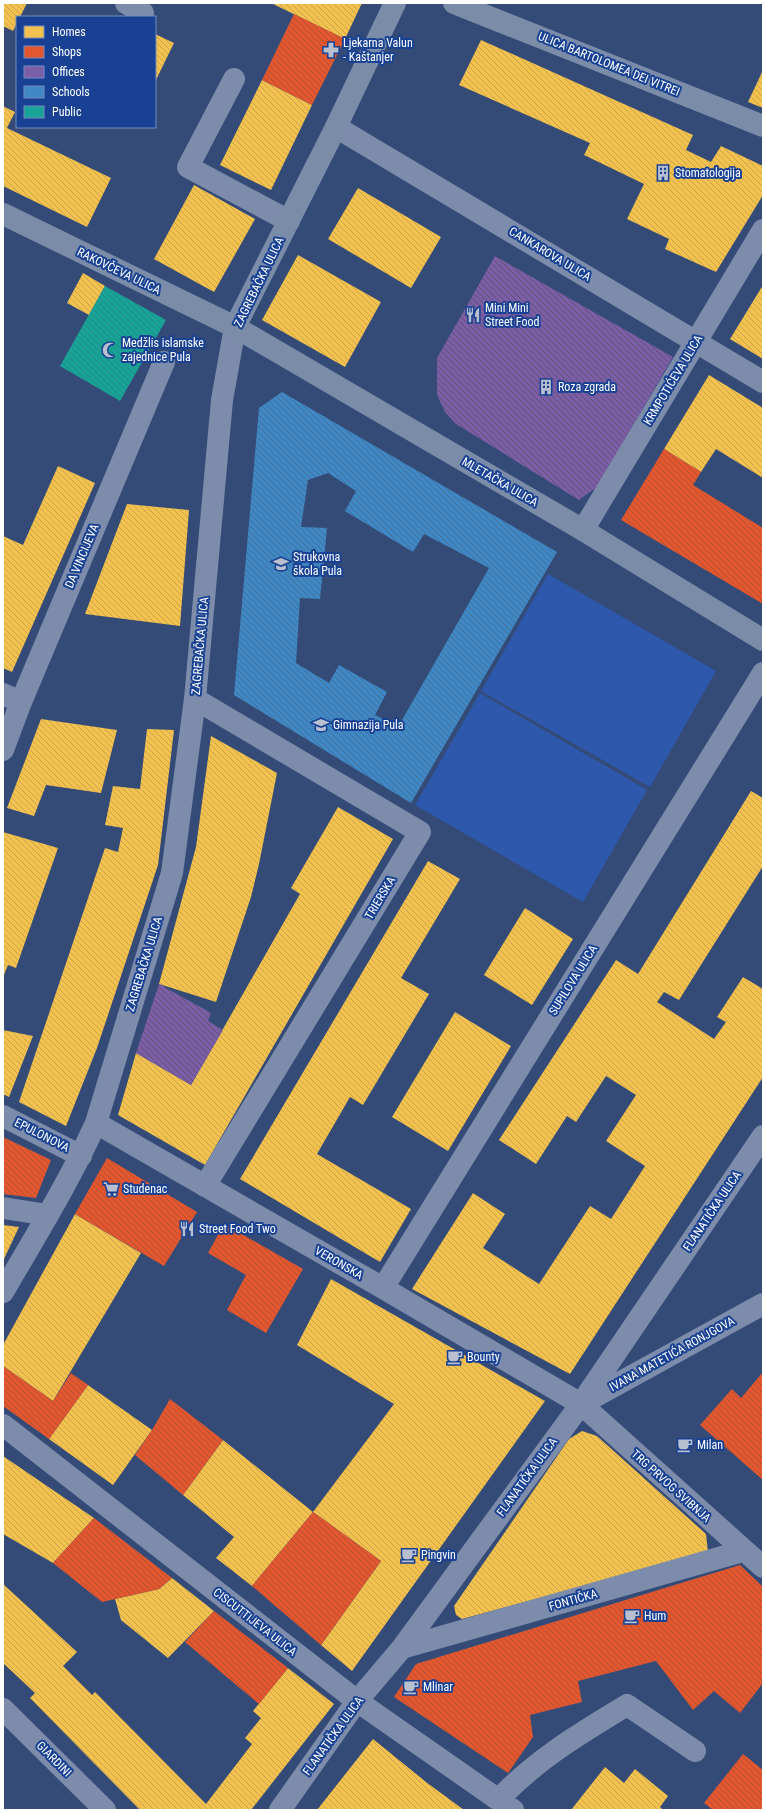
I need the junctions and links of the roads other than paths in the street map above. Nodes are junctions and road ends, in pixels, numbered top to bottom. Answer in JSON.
{"nodes":[{"id":1,"x":395,"y":3,"type":"edge"},
{"id":2,"x":454,"y":3,"type":"edge"},
{"id":3,"x":234,"y":79,"type":"dead end"},
{"id":4,"x":763,"y":126,"type":"edge"},
{"id":5,"x":336,"y":127,"type":"junction"},
{"id":6,"x":3,"y":214,"type":"edge"},
{"id":7,"x":289,"y":221,"type":"junction"},
{"id":8,"x":763,"y":230,"type":"edge"},
{"id":9,"x":235,"y":327,"type":"junction"},
{"id":10,"x":696,"y":342,"type":"junction"},
{"id":11,"x":164,"y":362,"type":"dead end"},
{"id":12,"x":763,"y":382,"type":"edge"},
{"id":13,"x":582,"y":530,"type":"junction"},
{"id":14,"x":763,"y":640,"type":"edge"},
{"id":15,"x":763,"y":673,"type":"edge"},
{"id":16,"x":12,"y":698,"type":"edge"},
{"id":17,"x":195,"y":699,"type":"junction"},
{"id":18,"x":3,"y":750,"type":"edge"},
{"id":19,"x":3,"y":1116,"type":"edge"},
{"id":20,"x":96,"y":1124,"type":"junction"},
{"id":21,"x":763,"y":1136,"type":"edge"},
{"id":22,"x":81,"y":1156,"type":"junction"},
{"id":23,"x":205,"y":1186,"type":"junction"},
{"id":24,"x":3,"y":1208,"type":"edge"},
{"id":25,"x":48,"y":1215,"type":"junction"},
{"id":26,"x":383,"y":1288,"type":"junction"},
{"id":27,"x":3,"y":1292,"type":"edge"},
{"id":28,"x":763,"y":1304,"type":"edge"},
{"id":29,"x":581,"y":1404,"type":"junction"},
{"id":30,"x":3,"y":1425,"type":"edge"},
{"id":31,"x":743,"y":1551,"type":"junction"},
{"id":32,"x":763,"y":1567,"type":"edge"},
{"id":33,"x":402,"y":1648,"type":"junction"},
{"id":34,"x":358,"y":1701,"type":"junction"},
{"id":35,"x":3,"y":1708,"type":"edge"},
{"id":36,"x":695,"y":1751,"type":"dead end"},
{"id":37,"x":506,"y":1804,"type":"edge"},
{"id":38,"x":105,"y":1810,"type":"edge"},
{"id":39,"x":280,"y":1810,"type":"edge"}],
"edges":[{"from":1,"to":5,"type":"main road","name":"ZAGREBAČKA ULICA"},
{"from":2,"to":4,"type":"main road","name":"ULICA BARTOLOMEA DEI VITREI"},
{"from":3,"to":7,"type":"street"},
{"from":5,"to":7,"type":"main road","name":"ZAGREBAČKA ULICA"},
{"from":5,"to":10,"type":"street","name":"CANKAROVA ULICA"},
{"from":6,"to":9,"type":"main road","name":"RAKOVČEVA ULICA"},
{"from":7,"to":9,"type":"main road","name":"ZAGREBAČKA ULICA"},
{"from":8,"to":10,"type":"street","name":"KRMPOTIĆEVA ULICA"},
{"from":9,"to":13,"type":"main road","name":"MLETAČKA ULICA"},
{"from":9,"to":17,"type":"street","name":"ZAGREBAČKA ULICA"},
{"from":10,"to":12,"type":"street","name":"CANKAROVA ULICA"},
{"from":10,"to":13,"type":"street","name":"KRMPOTIĆEVA ULICA"},
{"from":11,"to":16,"type":"street","name":"DA VINCIJEVA"},
{"from":13,"to":14,"type":"main road","name":"MLETAČKA ULICA"},
{"from":15,"to":26,"type":"street","name":"SUPILOVA ULICA"},
{"from":16,"to":18,"type":"street","name":"DA VINCIJEVA"},
{"from":17,"to":20,"type":"street","name":"ZAGREBAČKA ULICA"},
{"from":17,"to":23,"type":"street","name":"TRIERSKA"},
{"from":19,"to":22,"type":"street","name":"EPULONOVA"},
{"from":20,"to":22,"type":"street","name":"ZAGREBAČKA ULICA"},
{"from":20,"to":23,"type":"street","name":"VERONSKA"},
{"from":21,"to":29,"type":"street","name":"FLANATIČKA ULICA"},
{"from":22,"to":25,"type":"street","name":"ZAGREBAČKA ULICA"},
{"from":23,"to":26,"type":"street","name":"VERONSKA"},
{"from":24,"to":25,"type":"street"},
{"from":25,"to":27,"type":"street","name":"ZAGREBAČKA ULICA"},
{"from":26,"to":29,"type":"street","name":"VERONSKA"},
{"from":28,"to":29,"type":"street","name":"IVANA MATETIĆA RONJGOVA"},
{"from":29,"to":31,"type":"street","name":"TRG PRVOG SVIBNJA"},
{"from":29,"to":33,"type":"street","name":"FLANATIČKA ULICA"},
{"from":30,"to":34,"type":"street","name":"CISCUTTIJEVA ULICA"},
{"from":31,"to":32,"type":"street","name":"TRG PRVOG SVIBNJA"},
{"from":31,"to":33,"type":"street","name":"FONTIČKA"},
{"from":33,"to":34,"type":"street","name":"FLANATIČKA ULICA"},
{"from":34,"to":37,"type":"street","name":"CISCUTTIJEVA ULICA"},
{"from":34,"to":39,"type":"street","name":"FLANATIČKA ULICA"},
{"from":35,"to":38,"type":"street","name":"GIARDINI"},
{"from":36,"to":37,"type":"street"}]}
